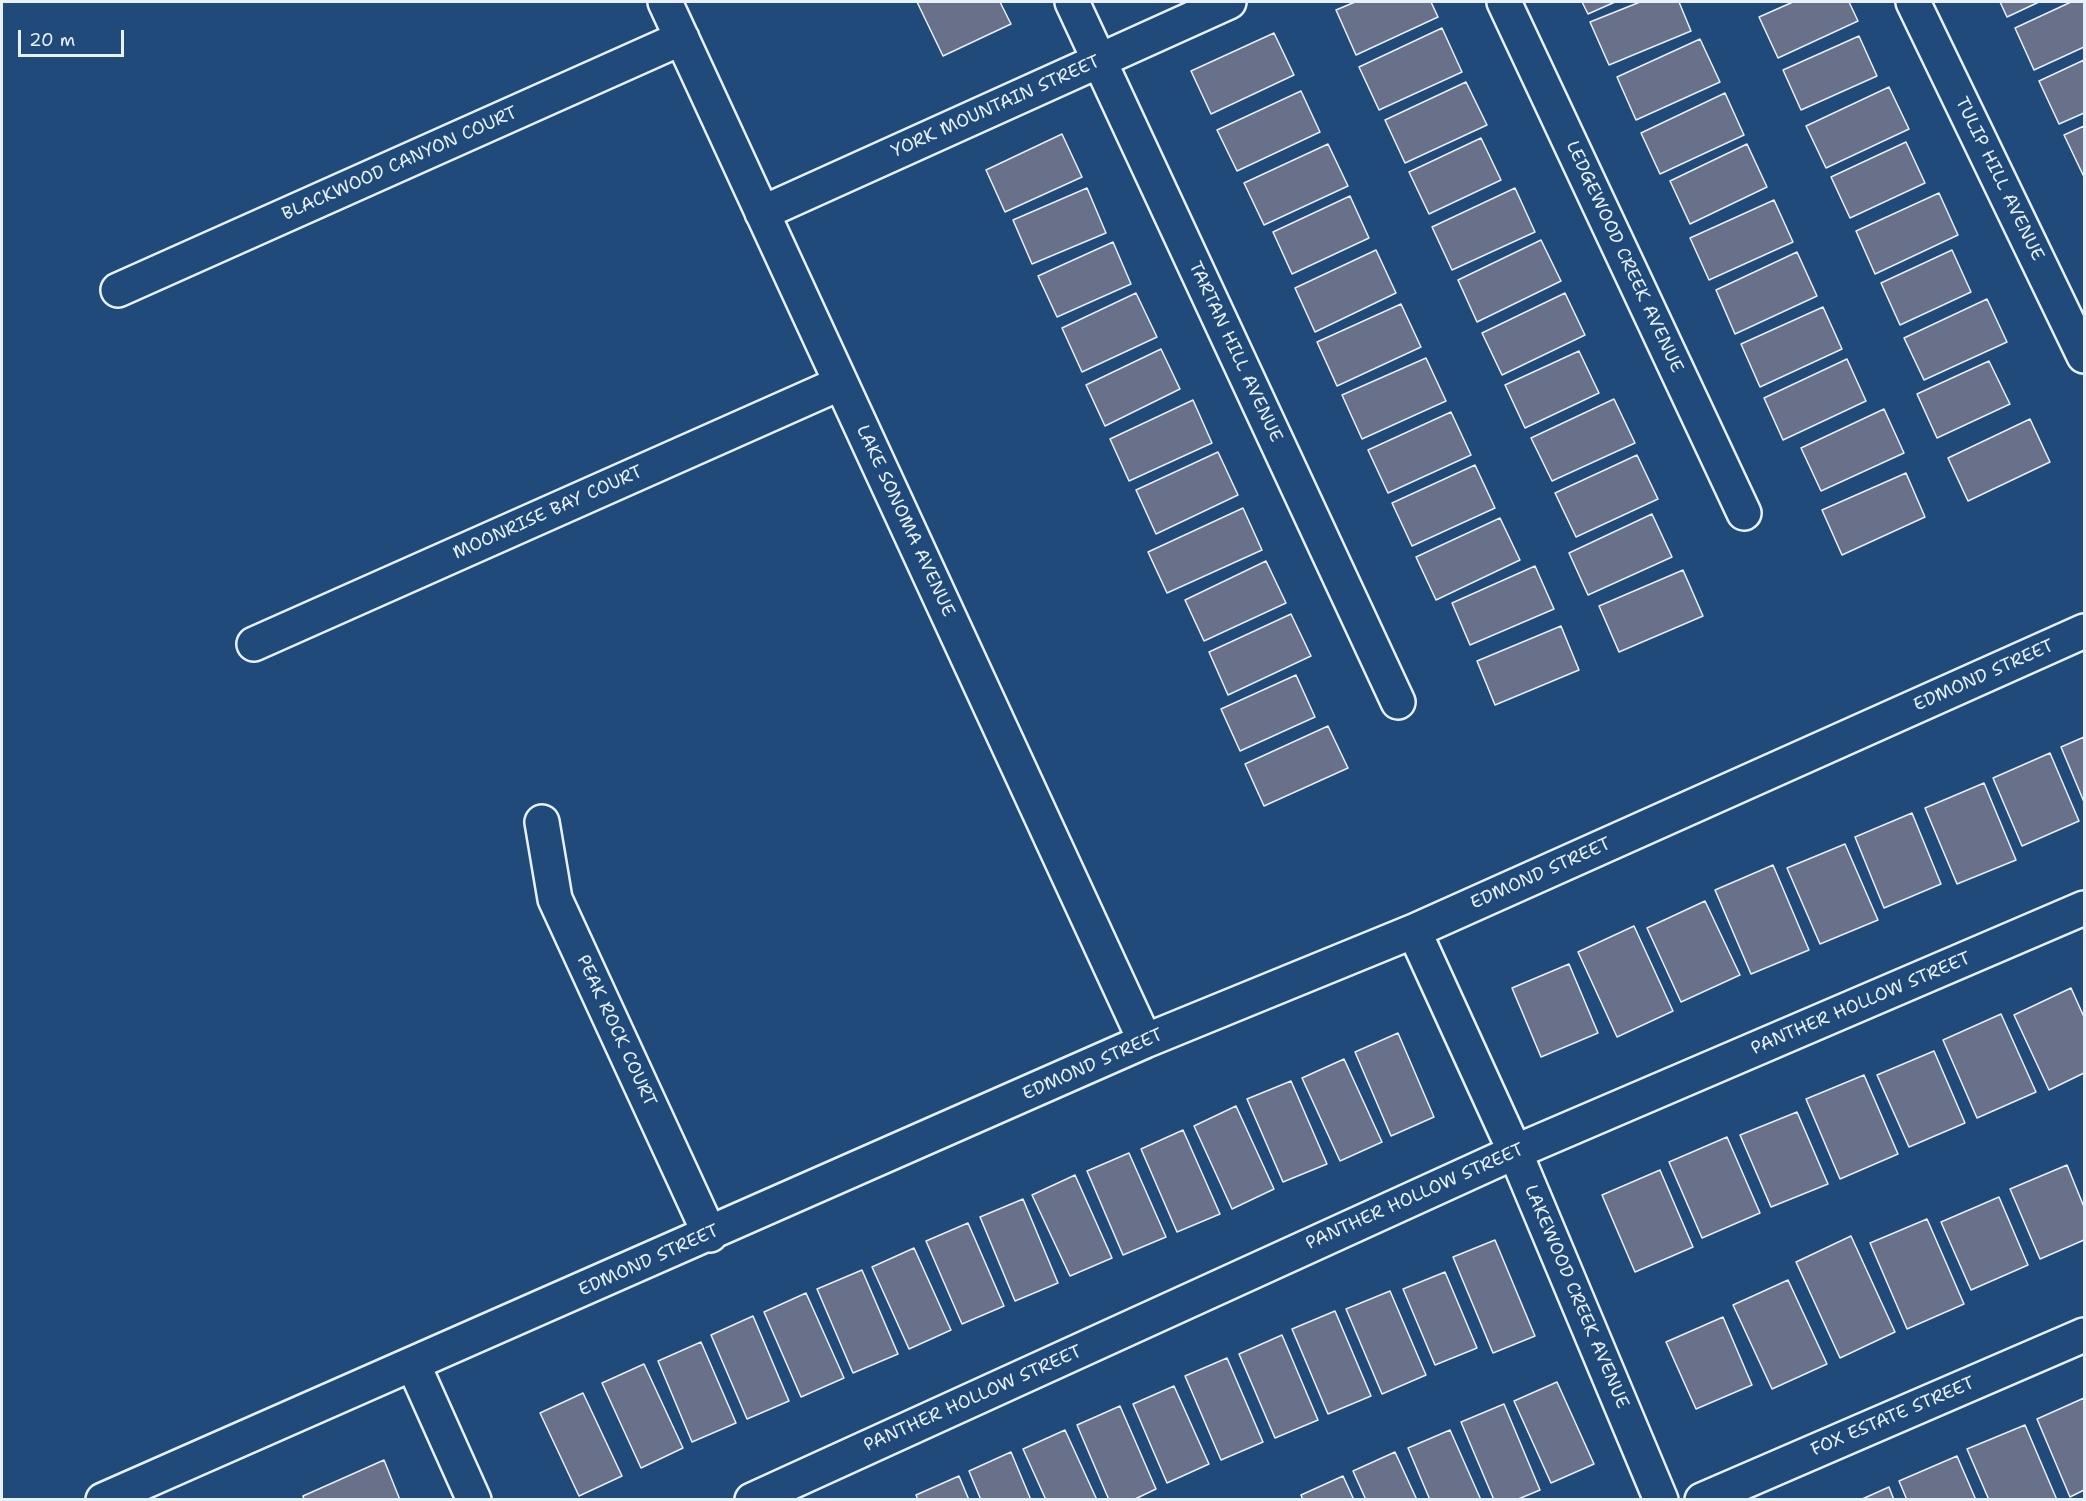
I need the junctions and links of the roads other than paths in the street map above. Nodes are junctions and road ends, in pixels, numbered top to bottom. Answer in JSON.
{"nodes":[{"id":1,"x":665,"y":2,"type":"edge"},
{"id":2,"x":1072,"y":2,"type":"edge"},
{"id":3,"x":1229,"y":2,"type":"edge"},
{"id":4,"x":1504,"y":2,"type":"edge"},
{"id":5,"x":1913,"y":2,"type":"edge"},
{"id":6,"x":682,"y":38,"type":"junction"},
{"id":7,"x":1098,"y":61,"type":"junction"},
{"id":8,"x":762,"y":213,"type":"junction"},
{"id":9,"x":118,"y":290,"type":"dead end"},
{"id":10,"x":2085,"y":356,"type":"edge"},
{"id":11,"x":841,"y":383,"type":"junction"},
{"id":12,"x":1744,"y":513,"type":"dead end"},
{"id":13,"x":2085,"y":632,"type":"edge"},
{"id":14,"x":254,"y":644,"type":"dead end"},
{"id":15,"x":1398,"y":702,"type":"dead end"},
{"id":16,"x":542,"y":822,"type":"dead end"},
{"id":17,"x":2085,"y":908,"type":"edge"},
{"id":18,"x":1414,"y":931,"type":"junction"},
{"id":19,"x":1145,"y":1041,"type":"junction"},
{"id":20,"x":1515,"y":1152,"type":"junction"},
{"id":21,"x":710,"y":1235,"type":"junction"},
{"id":22,"x":2085,"y":1335,"type":"edge"},
{"id":23,"x":413,"y":1364,"type":"junction"},
{"id":24,"x":103,"y":1500,"type":"edge"},
{"id":25,"x":474,"y":1500,"type":"edge"},
{"id":26,"x":752,"y":1500,"type":"edge"},
{"id":27,"x":1661,"y":1500,"type":"edge"},
{"id":28,"x":1702,"y":1500,"type":"edge"}],
"edges":[{"from":1,"to":6,"type":"street","name":"LAKE SONOMA AVENUE"},
{"from":2,"to":7,"type":"street","name":"TARTAN HILL AVENUE"},
{"from":3,"to":7,"type":"street","name":"YORK MOUNTAIN STREET"},
{"from":4,"to":12,"type":"street","name":"LEDGEWOOD CREEK AVENUE"},
{"from":5,"to":10,"type":"street","name":"TULIP HILL AVENUE"},
{"from":6,"to":8,"type":"street","name":"LAKE SONOMA AVENUE"},
{"from":6,"to":9,"type":"street","name":"BLACKWOOD CANYON COURT"},
{"from":7,"to":8,"type":"street","name":"YORK MOUNTAIN STREET"},
{"from":7,"to":15,"type":"street","name":"TARTAN HILL AVENUE"},
{"from":8,"to":11,"type":"street","name":"LAKE SONOMA AVENUE"},
{"from":11,"to":14,"type":"street","name":"MOONRISE BAY COURT"},
{"from":11,"to":19,"type":"street","name":"LAKE SONOMA AVENUE"},
{"from":13,"to":18,"type":"street","name":"EDMOND STREET"},
{"from":16,"to":21,"type":"street","name":"PEAK ROCK COURT"},
{"from":17,"to":20,"type":"street","name":"PANTHER HOLLOW STREET"},
{"from":18,"to":19,"type":"street","name":"EDMOND STREET"},
{"from":18,"to":20,"type":"street","name":"LAKEWOOD CREEK AVENUE"},
{"from":19,"to":21,"type":"street","name":"EDMOND STREET"},
{"from":20,"to":26,"type":"street","name":"PANTHER HOLLOW STREET"},
{"from":20,"to":27,"type":"street","name":"LAKEWOOD CREEK AVENUE"},
{"from":21,"to":23,"type":"street","name":"EDMOND STREET"},
{"from":22,"to":28,"type":"street","name":"FOX ESTATE STREET"},
{"from":23,"to":24,"type":"street","name":"EDMOND STREET"},
{"from":23,"to":25,"type":"street"}]}
